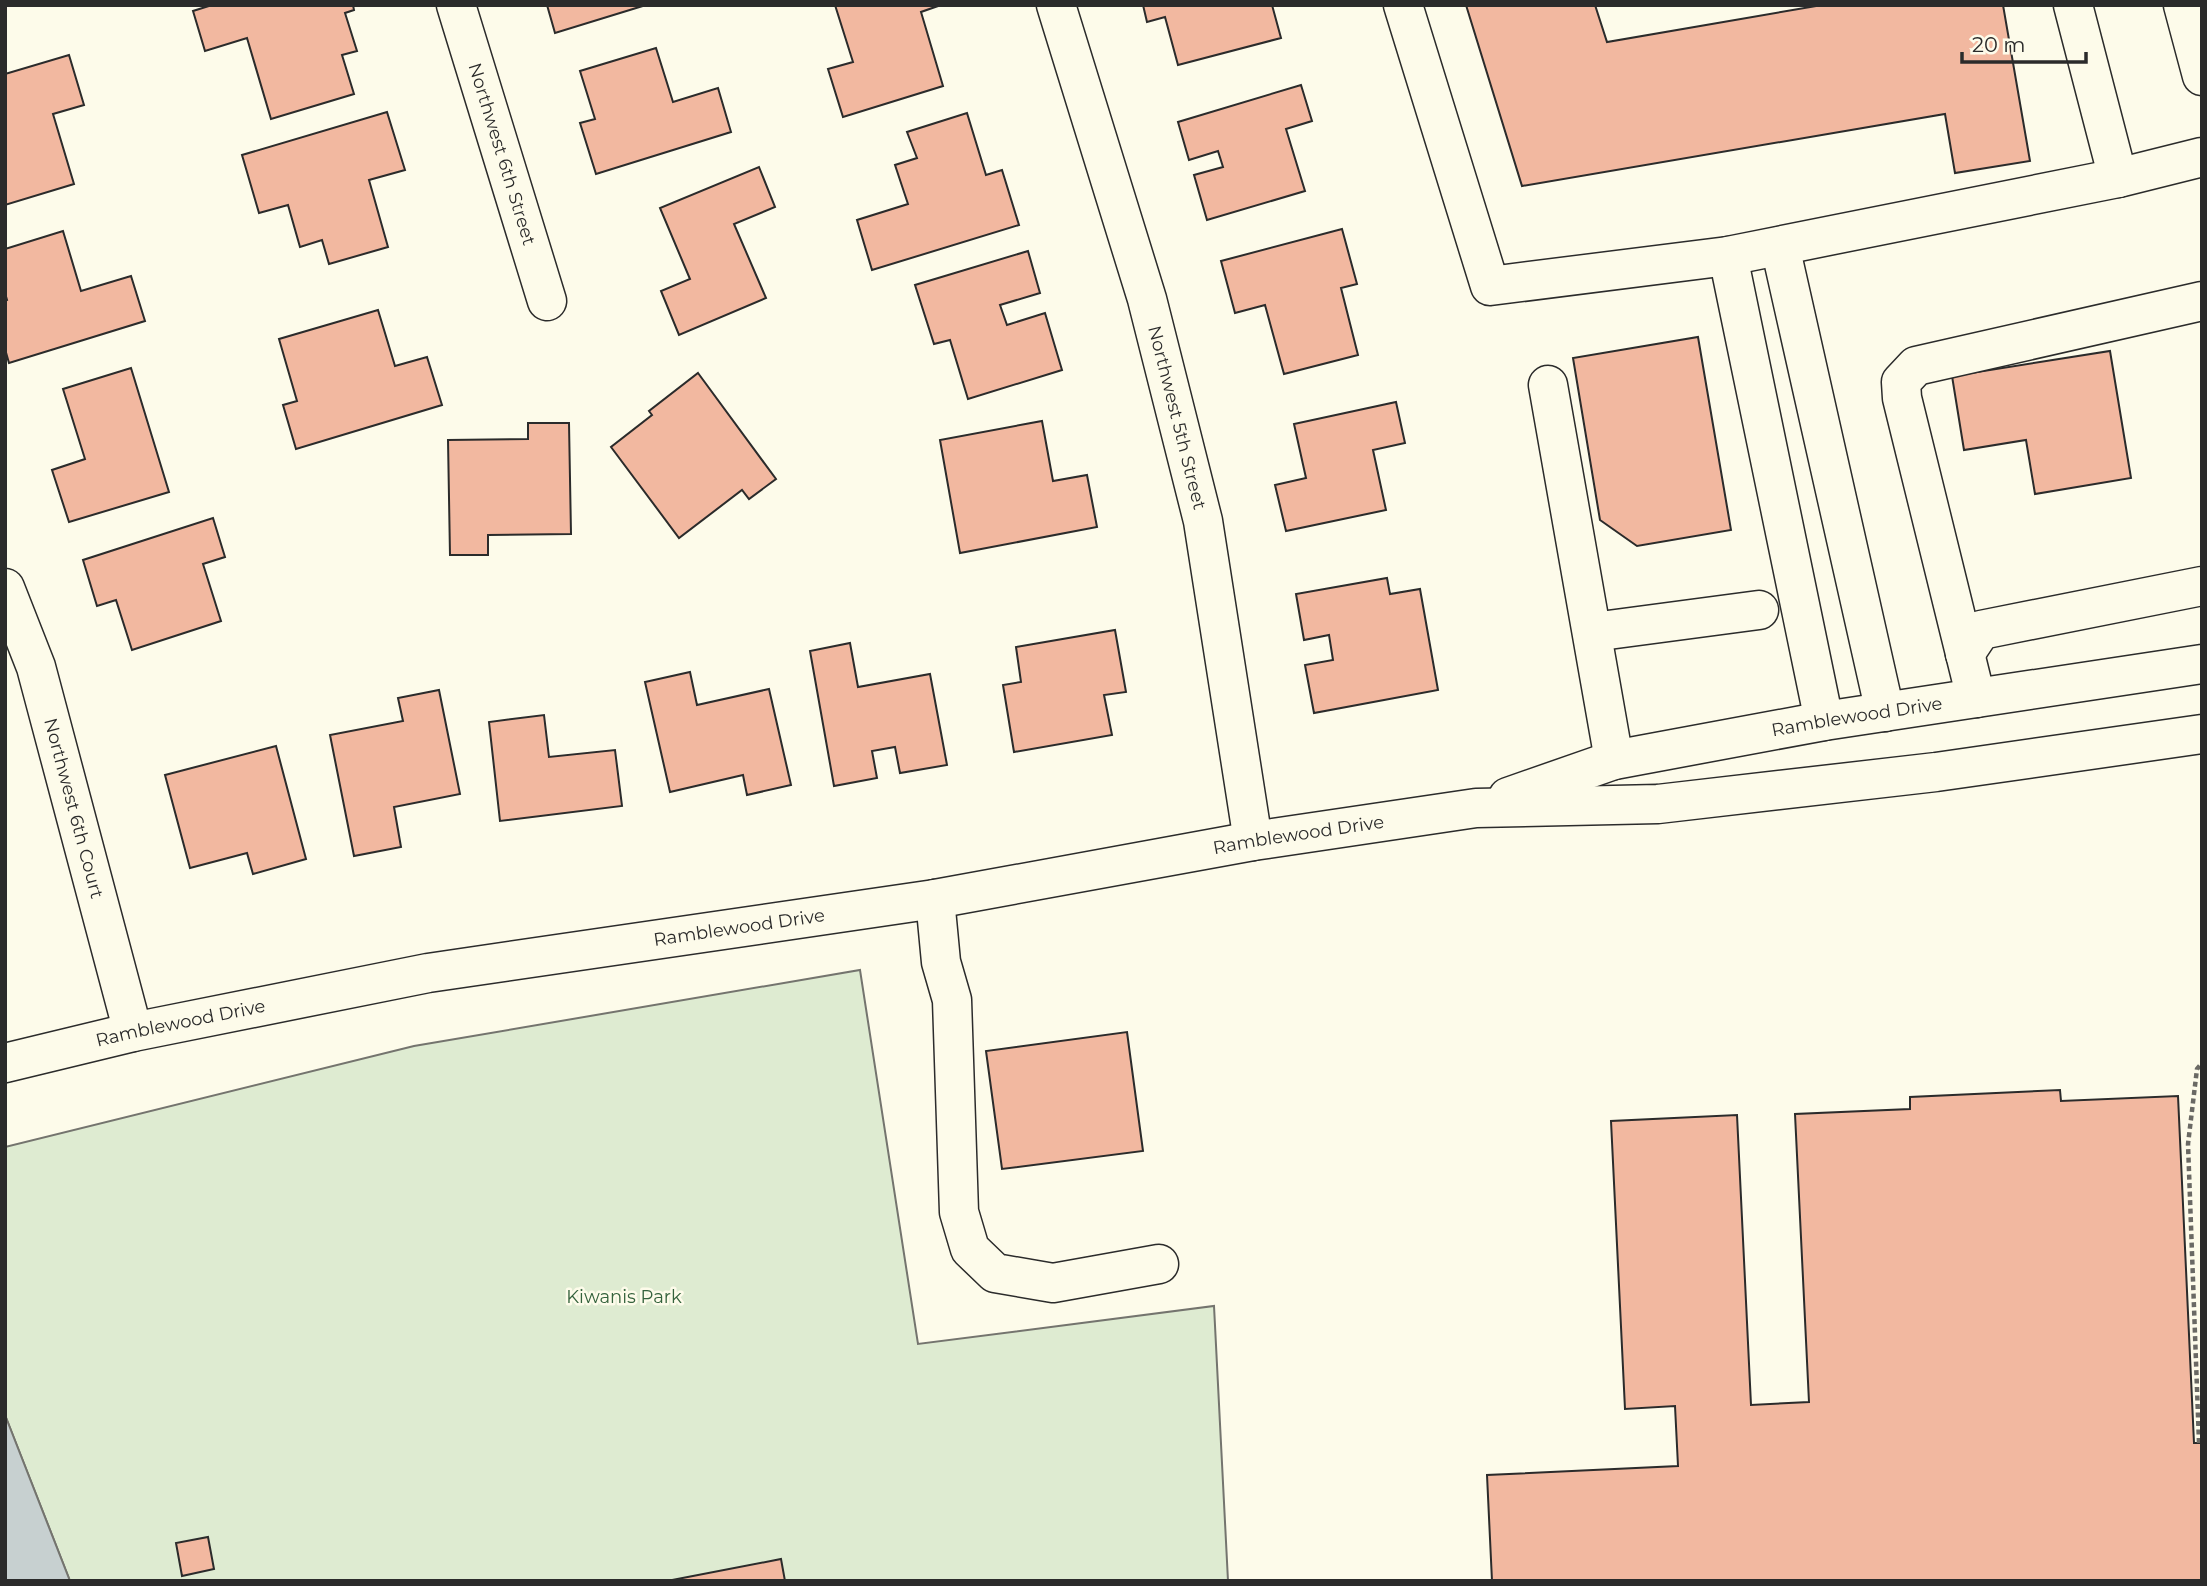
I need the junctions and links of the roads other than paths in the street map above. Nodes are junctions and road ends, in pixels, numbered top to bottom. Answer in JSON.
{"nodes":[{"id":1,"x":456,"y":5,"type":"edge"},
{"id":2,"x":1056,"y":5,"type":"edge"},
{"id":3,"x":1403,"y":5,"type":"edge"},
{"id":4,"x":2073,"y":5,"type":"edge"},
{"id":5,"x":2183,"y":5,"type":"edge"},
{"id":6,"x":2202,"y":76,"type":"edge"},
{"id":7,"x":2202,"y":157,"type":"edge"},
{"id":8,"x":2118,"y":178,"type":"junction"},
{"id":9,"x":1780,"y":246,"type":"junction"},
{"id":10,"x":1728,"y":256,"type":"junction"},
{"id":11,"x":547,"y":301,"type":"dead end"},
{"id":12,"x":2202,"y":301,"type":"edge"},
{"id":13,"x":1548,"y":384,"type":"dead end"},
{"id":14,"x":2202,"y":586,"type":"edge"},
{"id":15,"x":5,"y":588,"type":"edge"},
{"id":16,"x":1759,"y":610,"type":"dead end"},
{"id":17,"x":1593,"y":632,"type":"junction"},
{"id":18,"x":1965,"y":654,"type":"junction"},
{"id":19,"x":2202,"y":664,"type":"edge"},
{"id":20,"x":1976,"y":698,"type":"junction"},
{"id":21,"x":1885,"y":712,"type":"junction"},
{"id":22,"x":1824,"y":721,"type":"junction"},
{"id":23,"x":2202,"y":734,"type":"edge"},
{"id":24,"x":1614,"y":760,"type":"junction"},
{"id":25,"x":1476,"y":808,"type":"junction"},
{"id":26,"x":1254,"y":841,"type":"junction"},
{"id":27,"x":935,"y":899,"type":"junction"},
{"id":28,"x":133,"y":1032,"type":"junction"},
{"id":29,"x":5,"y":1063,"type":"edge"},
{"id":30,"x":1159,"y":1264,"type":"dead end"}],
"edges":[{"from":1,"to":11,"type":"street","name":"Northwest 6th Street"},
{"from":2,"to":26,"type":"street","name":"Northwest 5th Street"},
{"from":3,"to":10,"type":"street"},
{"from":4,"to":8,"type":"street"},
{"from":5,"to":6,"type":"street"},
{"from":7,"to":8,"type":"street"},
{"from":8,"to":9,"type":"street"},
{"from":9,"to":10,"type":"street"},
{"from":9,"to":21,"type":"street"},
{"from":10,"to":22,"type":"street"},
{"from":12,"to":18,"type":"street"},
{"from":13,"to":17,"type":"street"},
{"from":14,"to":18,"type":"street"},
{"from":15,"to":28,"type":"street","name":"Northwest 6th Court"},
{"from":16,"to":17,"type":"street"},
{"from":17,"to":24,"type":"street"},
{"from":18,"to":20,"type":"street"},
{"from":19,"to":20,"type":"street","name":"Ramblewood Drive"},
{"from":20,"to":21,"type":"street","name":"Ramblewood Drive"},
{"from":21,"to":22,"type":"street","name":"Ramblewood Drive"},
{"from":22,"to":24,"type":"street","name":"Ramblewood Drive"},
{"from":23,"to":25,"type":"street","name":"Ramblewood Drive"},
{"from":24,"to":25,"type":"street","name":"Ramblewood Drive"},
{"from":25,"to":26,"type":"street","name":"Ramblewood Drive"},
{"from":26,"to":27,"type":"street","name":"Ramblewood Drive"},
{"from":27,"to":28,"type":"street","name":"Ramblewood Drive"},
{"from":27,"to":30,"type":"street"},
{"from":28,"to":29,"type":"street","name":"Ramblewood Drive"}]}
